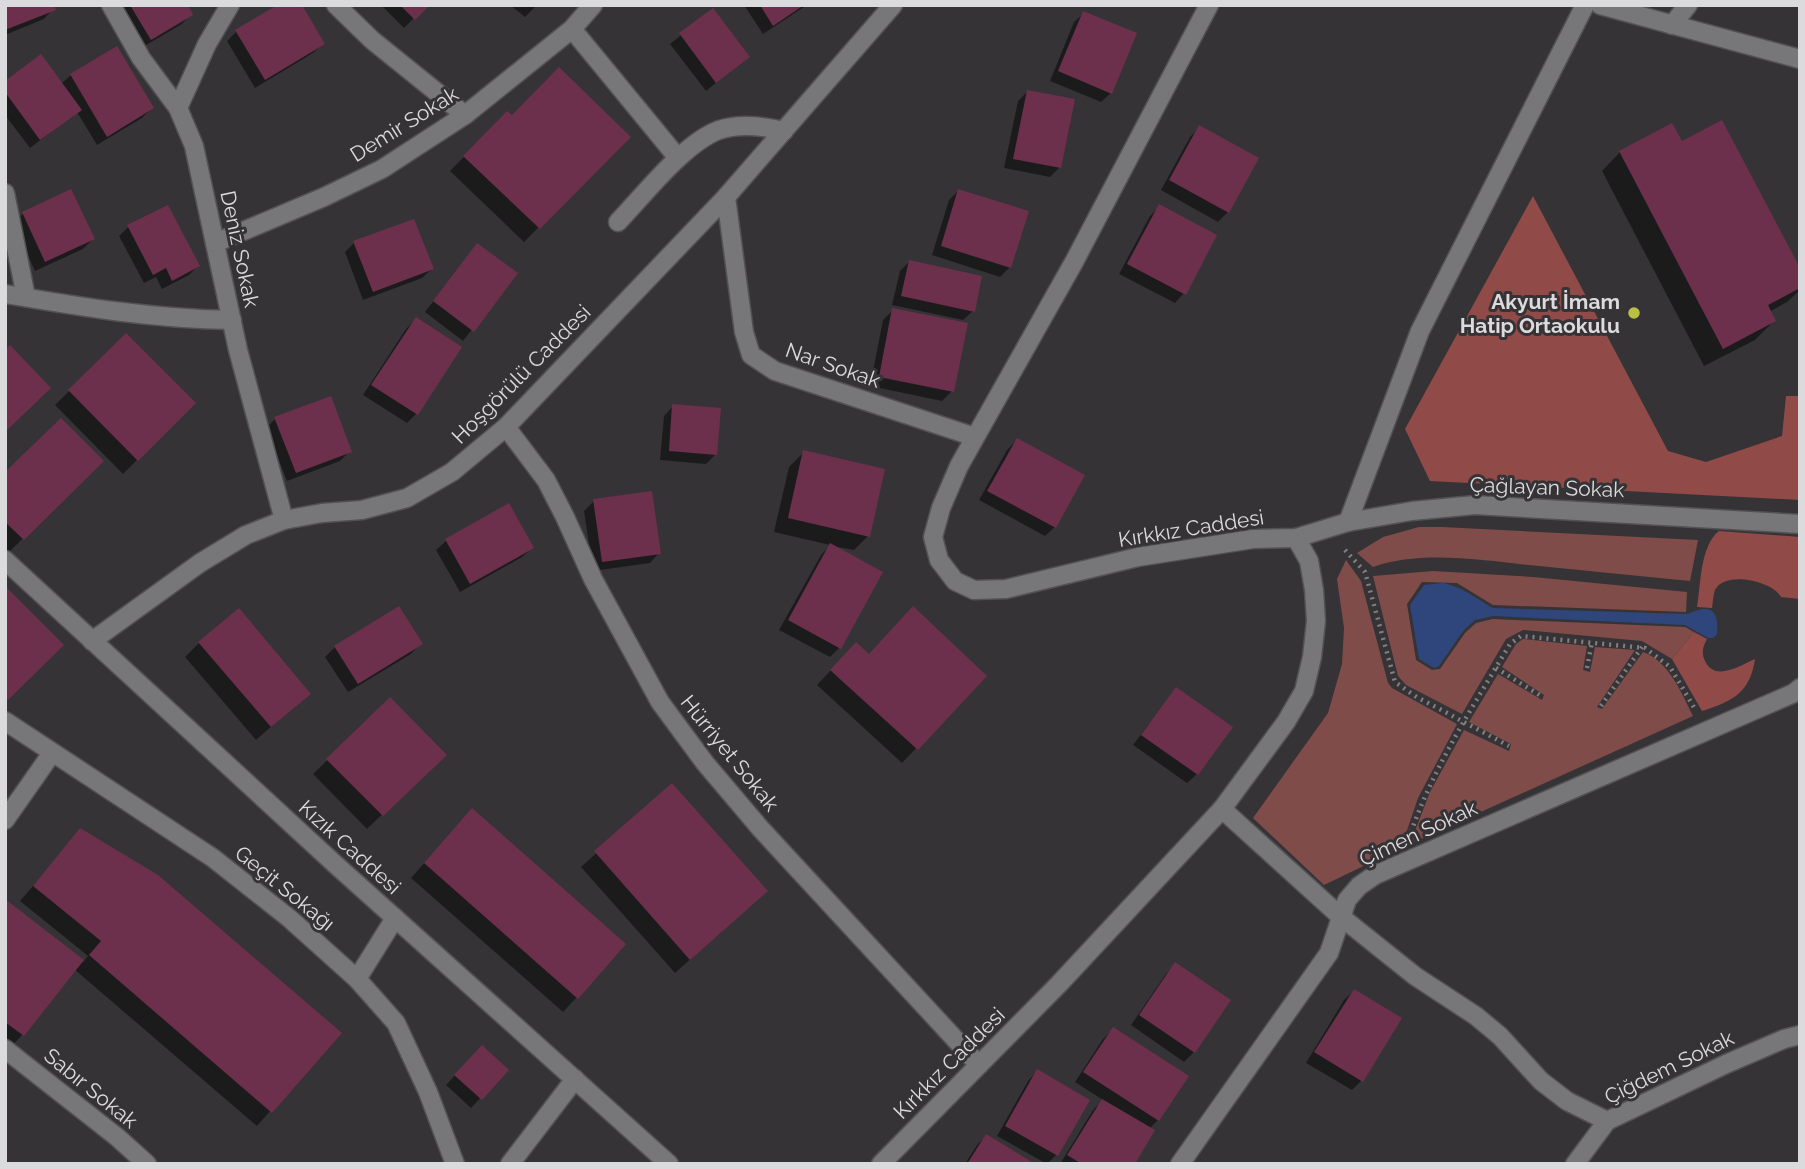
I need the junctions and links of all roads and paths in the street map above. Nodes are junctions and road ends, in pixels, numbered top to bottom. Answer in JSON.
{"nodes":[{"id":1,"x":111,"y":5,"type":"edge"},
{"id":2,"x":230,"y":5,"type":"edge"},
{"id":3,"x":336,"y":5,"type":"edge"},
{"id":4,"x":593,"y":5,"type":"edge"},
{"id":5,"x":893,"y":5,"type":"edge"},
{"id":6,"x":1209,"y":5,"type":"edge"},
{"id":7,"x":1585,"y":5,"type":"edge"},
{"id":8,"x":1600,"y":5,"type":"edge"},
{"id":9,"x":1688,"y":5,"type":"edge"},
{"id":10,"x":1672,"y":25,"type":"junction"},
{"id":11,"x":572,"y":29,"type":"junction"},
{"id":12,"x":1800,"y":59,"type":"edge"},
{"id":13,"x":178,"y":108,"type":"junction"},
{"id":14,"x":465,"y":115,"type":"junction"},
{"id":15,"x":784,"y":131,"type":"junction"},
{"id":16,"x":678,"y":158,"type":"junction"},
{"id":17,"x":5,"y":193,"type":"edge"},
{"id":18,"x":726,"y":197,"type":"junction"},
{"id":19,"x":618,"y":222,"type":"dead end"},
{"id":20,"x":215,"y":243,"type":"junction"},
{"id":21,"x":5,"y":294,"type":"edge"},
{"id":22,"x":26,"y":298,"type":"junction"},
{"id":23,"x":232,"y":320,"type":"junction"},
{"id":24,"x":506,"y":427,"type":"junction"},
{"id":25,"x":975,"y":437,"type":"junction"},
{"id":26,"x":284,"y":520,"type":"junction"},
{"id":27,"x":1348,"y":522,"type":"junction"},
{"id":28,"x":1800,"y":524,"type":"edge"},
{"id":29,"x":1325,"y":529,"type":"junction"},
{"id":30,"x":1296,"y":538,"type":"junction"},
{"id":31,"x":5,"y":560,"type":"edge"},
{"id":32,"x":92,"y":641,"type":"junction"},
{"id":33,"x":1592,"y":642,"type":"junction"},
{"id":34,"x":1642,"y":647,"type":"junction"},
{"id":35,"x":1496,"y":668,"type":"junction"},
{"id":36,"x":1587,"y":668,"type":"dead end"},
{"id":37,"x":1800,"y":688,"type":"edge"},
{"id":38,"x":1541,"y":696,"type":"dead end"},
{"id":39,"x":1601,"y":706,"type":"dead end"},
{"id":40,"x":5,"y":720,"type":"edge"},
{"id":41,"x":1463,"y":722,"type":"junction"},
{"id":42,"x":1706,"y":730,"type":"junction"},
{"id":43,"x":1508,"y":746,"type":"dead end"},
{"id":44,"x":52,"y":753,"type":"junction"},
{"id":45,"x":1222,"y":809,"type":"junction"},
{"id":46,"x":5,"y":820,"type":"edge"},
{"id":47,"x":1398,"y":865,"type":"junction"},
{"id":48,"x":1340,"y":916,"type":"junction"},
{"id":49,"x":395,"y":918,"type":"junction"},
{"id":50,"x":357,"y":979,"type":"junction"},
{"id":51,"x":1800,"y":1035,"type":"edge"},
{"id":52,"x":5,"y":1049,"type":"edge"},
{"id":53,"x":979,"y":1065,"type":"junction"},
{"id":54,"x":575,"y":1079,"type":"junction"},
{"id":55,"x":1607,"y":1121,"type":"junction"},
{"id":56,"x":147,"y":1164,"type":"edge"},
{"id":57,"x":456,"y":1164,"type":"edge"},
{"id":58,"x":510,"y":1164,"type":"edge"},
{"id":59,"x":668,"y":1164,"type":"edge"},
{"id":60,"x":881,"y":1164,"type":"edge"},
{"id":61,"x":1180,"y":1164,"type":"edge"},
{"id":62,"x":1575,"y":1164,"type":"edge"}],
"edges":[{"from":1,"to":13,"type":"street","name":"Deniz Sokak"},
{"from":2,"to":13,"type":"street"},
{"from":3,"to":14,"type":"street"},
{"from":4,"to":11,"type":"street","name":"Demir Sokak"},
{"from":5,"to":15,"type":"street","name":"Hoşgörülü Caddesi"},
{"from":6,"to":25,"type":"street","name":"Kırkkız Caddesi"},
{"from":7,"to":27,"type":"street"},
{"from":8,"to":10,"type":"street"},
{"from":9,"to":10,"type":"street"},
{"from":10,"to":12,"type":"street"},
{"from":11,"to":14,"type":"street","name":"Demir Sokak"},
{"from":11,"to":16,"type":"street"},
{"from":13,"to":20,"type":"street","name":"Deniz Sokak"},
{"from":14,"to":20,"type":"street","name":"Demir Sokak"},
{"from":15,"to":16,"type":"street"},
{"from":15,"to":18,"type":"street","name":"Hoşgörülü Caddesi"},
{"from":16,"to":19,"type":"street"},
{"from":17,"to":22,"type":"street"},
{"from":18,"to":24,"type":"street","name":"Hoşgörülü Caddesi"},
{"from":18,"to":25,"type":"street","name":"Nar Sokak"},
{"from":20,"to":23,"type":"street","name":"Deniz Sokak"},
{"from":21,"to":22,"type":"street"},
{"from":22,"to":23,"type":"street"},
{"from":23,"to":26,"type":"street","name":"Deniz Sokak"},
{"from":24,"to":26,"type":"street","name":"Hoşgörülü Caddesi"},
{"from":24,"to":53,"type":"street","name":"Hürriyet Sokak"},
{"from":25,"to":30,"type":"street","name":"Kırkkız Caddesi"},
{"from":26,"to":32,"type":"street","name":"Hoşgörülü Caddesi"},
{"from":27,"to":28,"type":"street","name":"Çağlayan Sokak"},
{"from":27,"to":29,"type":"street","name":"Çağlayan Sokak"},
{"from":29,"to":30,"type":"street","name":"Çağlayan Sokak"},
{"from":29,"to":41,"type":"path"},
{"from":30,"to":45,"type":"street","name":"Kırkkız Caddesi"},
{"from":31,"to":32,"type":"street","name":"Kızık Caddesi"},
{"from":32,"to":49,"type":"street","name":"Kızık Caddesi"},
{"from":33,"to":34,"type":"path"},
{"from":33,"to":35,"type":"path"},
{"from":33,"to":36,"type":"path"},
{"from":34,"to":39,"type":"path"},
{"from":34,"to":42,"type":"path"},
{"from":35,"to":38,"type":"path"},
{"from":35,"to":41,"type":"path"},
{"from":37,"to":42,"type":"street","name":"Çimen Sokak"},
{"from":40,"to":44,"type":"street","name":"Geçit Sokağı"},
{"from":41,"to":43,"type":"path"},
{"from":41,"to":47,"type":"path"},
{"from":42,"to":47,"type":"street","name":"Çimen Sokak"},
{"from":44,"to":46,"type":"street"},
{"from":44,"to":50,"type":"street","name":"Geçit Sokağı"},
{"from":45,"to":48,"type":"street"},
{"from":45,"to":53,"type":"street","name":"Kırkkız Caddesi"},
{"from":47,"to":48,"type":"street","name":"Çimen Sokak"},
{"from":48,"to":55,"type":"street"},
{"from":48,"to":61,"type":"street","name":"Çimen Sokak"},
{"from":49,"to":50,"type":"street"},
{"from":49,"to":54,"type":"street","name":"Kızık Caddesi"},
{"from":50,"to":57,"type":"street","name":"Geçit Sokağı"},
{"from":51,"to":55,"type":"street","name":"Çiğdem Sokak"},
{"from":52,"to":56,"type":"street","name":"Sabır Sokak"},
{"from":53,"to":60,"type":"street","name":"Kırkkız Caddesi"},
{"from":54,"to":58,"type":"street"},
{"from":54,"to":59,"type":"street","name":"Kızık Caddesi"},
{"from":55,"to":62,"type":"street","name":"Çiğdem Sokak"}]}
